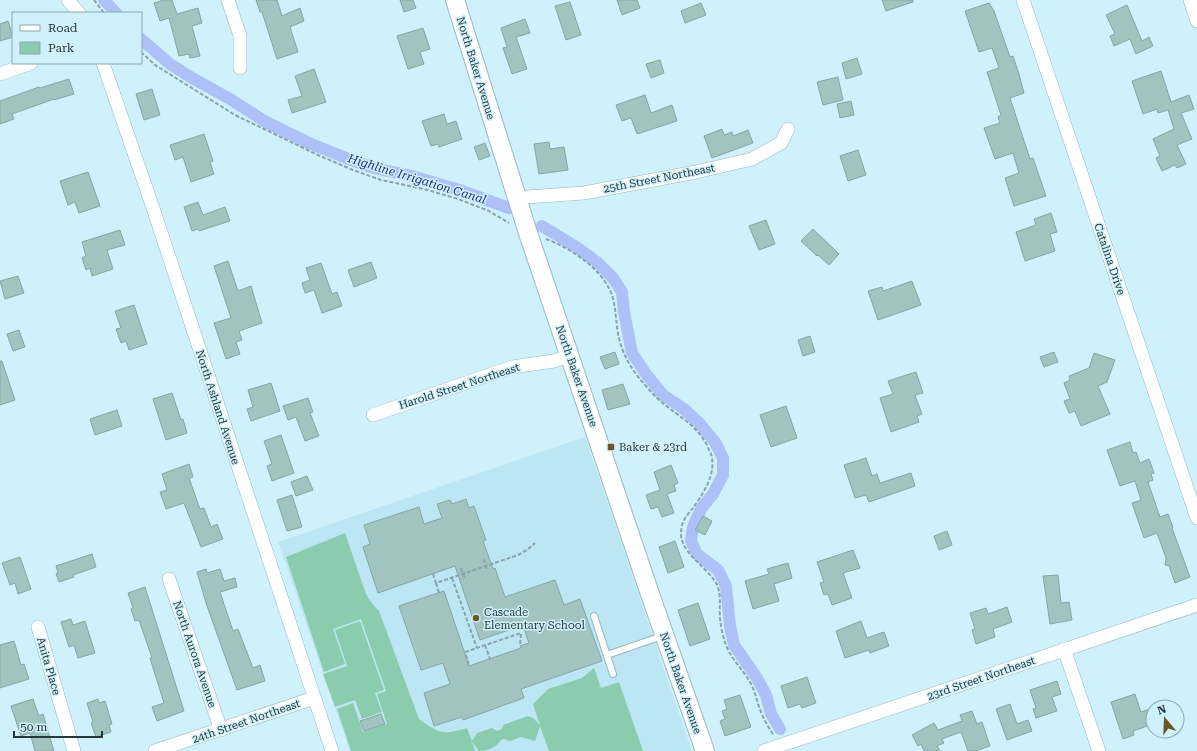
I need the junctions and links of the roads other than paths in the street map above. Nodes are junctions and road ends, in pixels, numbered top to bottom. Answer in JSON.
{"nodes":[{"id":1,"x":68,"y":0,"type":"edge"},
{"id":2,"x":228,"y":0,"type":"edge"},
{"id":3,"x":1023,"y":0,"type":"edge"},
{"id":4,"x":1190,"y":0,"type":"edge"},
{"id":5,"x":458,"y":1,"type":"edge"},
{"id":6,"x":78,"y":12,"type":"edge"},
{"id":7,"x":1197,"y":21,"type":"edge"},
{"id":8,"x":28,"y":64,"type":"edge"},
{"id":9,"x":103,"y":64,"type":"edge"},
{"id":10,"x":240,"y":68,"type":"dead end"},
{"id":11,"x":0,"y":74,"type":"edge"},
{"id":12,"x":788,"y":129,"type":"dead end"},
{"id":13,"x":517,"y":199,"type":"junction"},
{"id":14,"x":570,"y":356,"type":"junction"},
{"id":15,"x":373,"y":414,"type":"dead end"},
{"id":16,"x":1197,"y":518,"type":"edge"},
{"id":17,"x":169,"y":579,"type":"dead end"},
{"id":18,"x":1197,"y":605,"type":"edge"},
{"id":19,"x":594,"y":616,"type":"dead end"},
{"id":20,"x":38,"y":627,"type":"dead end"},
{"id":21,"x":664,"y":635,"type":"junction"},
{"id":22,"x":1064,"y":649,"type":"junction"},
{"id":23,"x":607,"y":655,"type":"junction"},
{"id":24,"x":613,"y":674,"type":"dead end"},
{"id":25,"x":314,"y":698,"type":"junction"},
{"id":26,"x":221,"y":730,"type":"junction"},
{"id":27,"x":74,"y":751,"type":"edge"},
{"id":28,"x":155,"y":751,"type":"edge"},
{"id":29,"x":332,"y":751,"type":"edge"},
{"id":30,"x":705,"y":751,"type":"edge"},
{"id":31,"x":764,"y":751,"type":"edge"},
{"id":32,"x":1099,"y":751,"type":"edge"}],
"edges":[{"from":1,"to":6,"type":"street"},
{"from":2,"to":10,"type":"street"},
{"from":3,"to":16,"type":"street","name":"Catalina Drive"},
{"from":4,"to":7,"type":"street"},
{"from":5,"to":13,"type":"main road","name":"North Baker Avenue"},
{"from":8,"to":11,"type":"street"},
{"from":9,"to":25,"type":"street","name":"North Ashland Avenue"},
{"from":12,"to":13,"type":"street","name":"25th Street Northeast"},
{"from":13,"to":14,"type":"main road","name":"North Baker Avenue"},
{"from":14,"to":15,"type":"street","name":"Harold Street Northeast"},
{"from":14,"to":21,"type":"main road","name":"North Baker Avenue"},
{"from":17,"to":26,"type":"street","name":"North Aurora Avenue"},
{"from":18,"to":22,"type":"street","name":"23rd Street Northeast"},
{"from":19,"to":23,"type":"lane"},
{"from":20,"to":27,"type":"street","name":"Anita Place"},
{"from":21,"to":23,"type":"lane"},
{"from":21,"to":30,"type":"main road","name":"North Baker Avenue"},
{"from":22,"to":31,"type":"street","name":"23rd Street Northeast"},
{"from":22,"to":32,"type":"street"},
{"from":23,"to":24,"type":"lane"},
{"from":25,"to":26,"type":"street","name":"24th Street Northeast"},
{"from":25,"to":29,"type":"street","name":"North Ashland Avenue"},
{"from":26,"to":28,"type":"street","name":"24th Street Northeast"}]}
